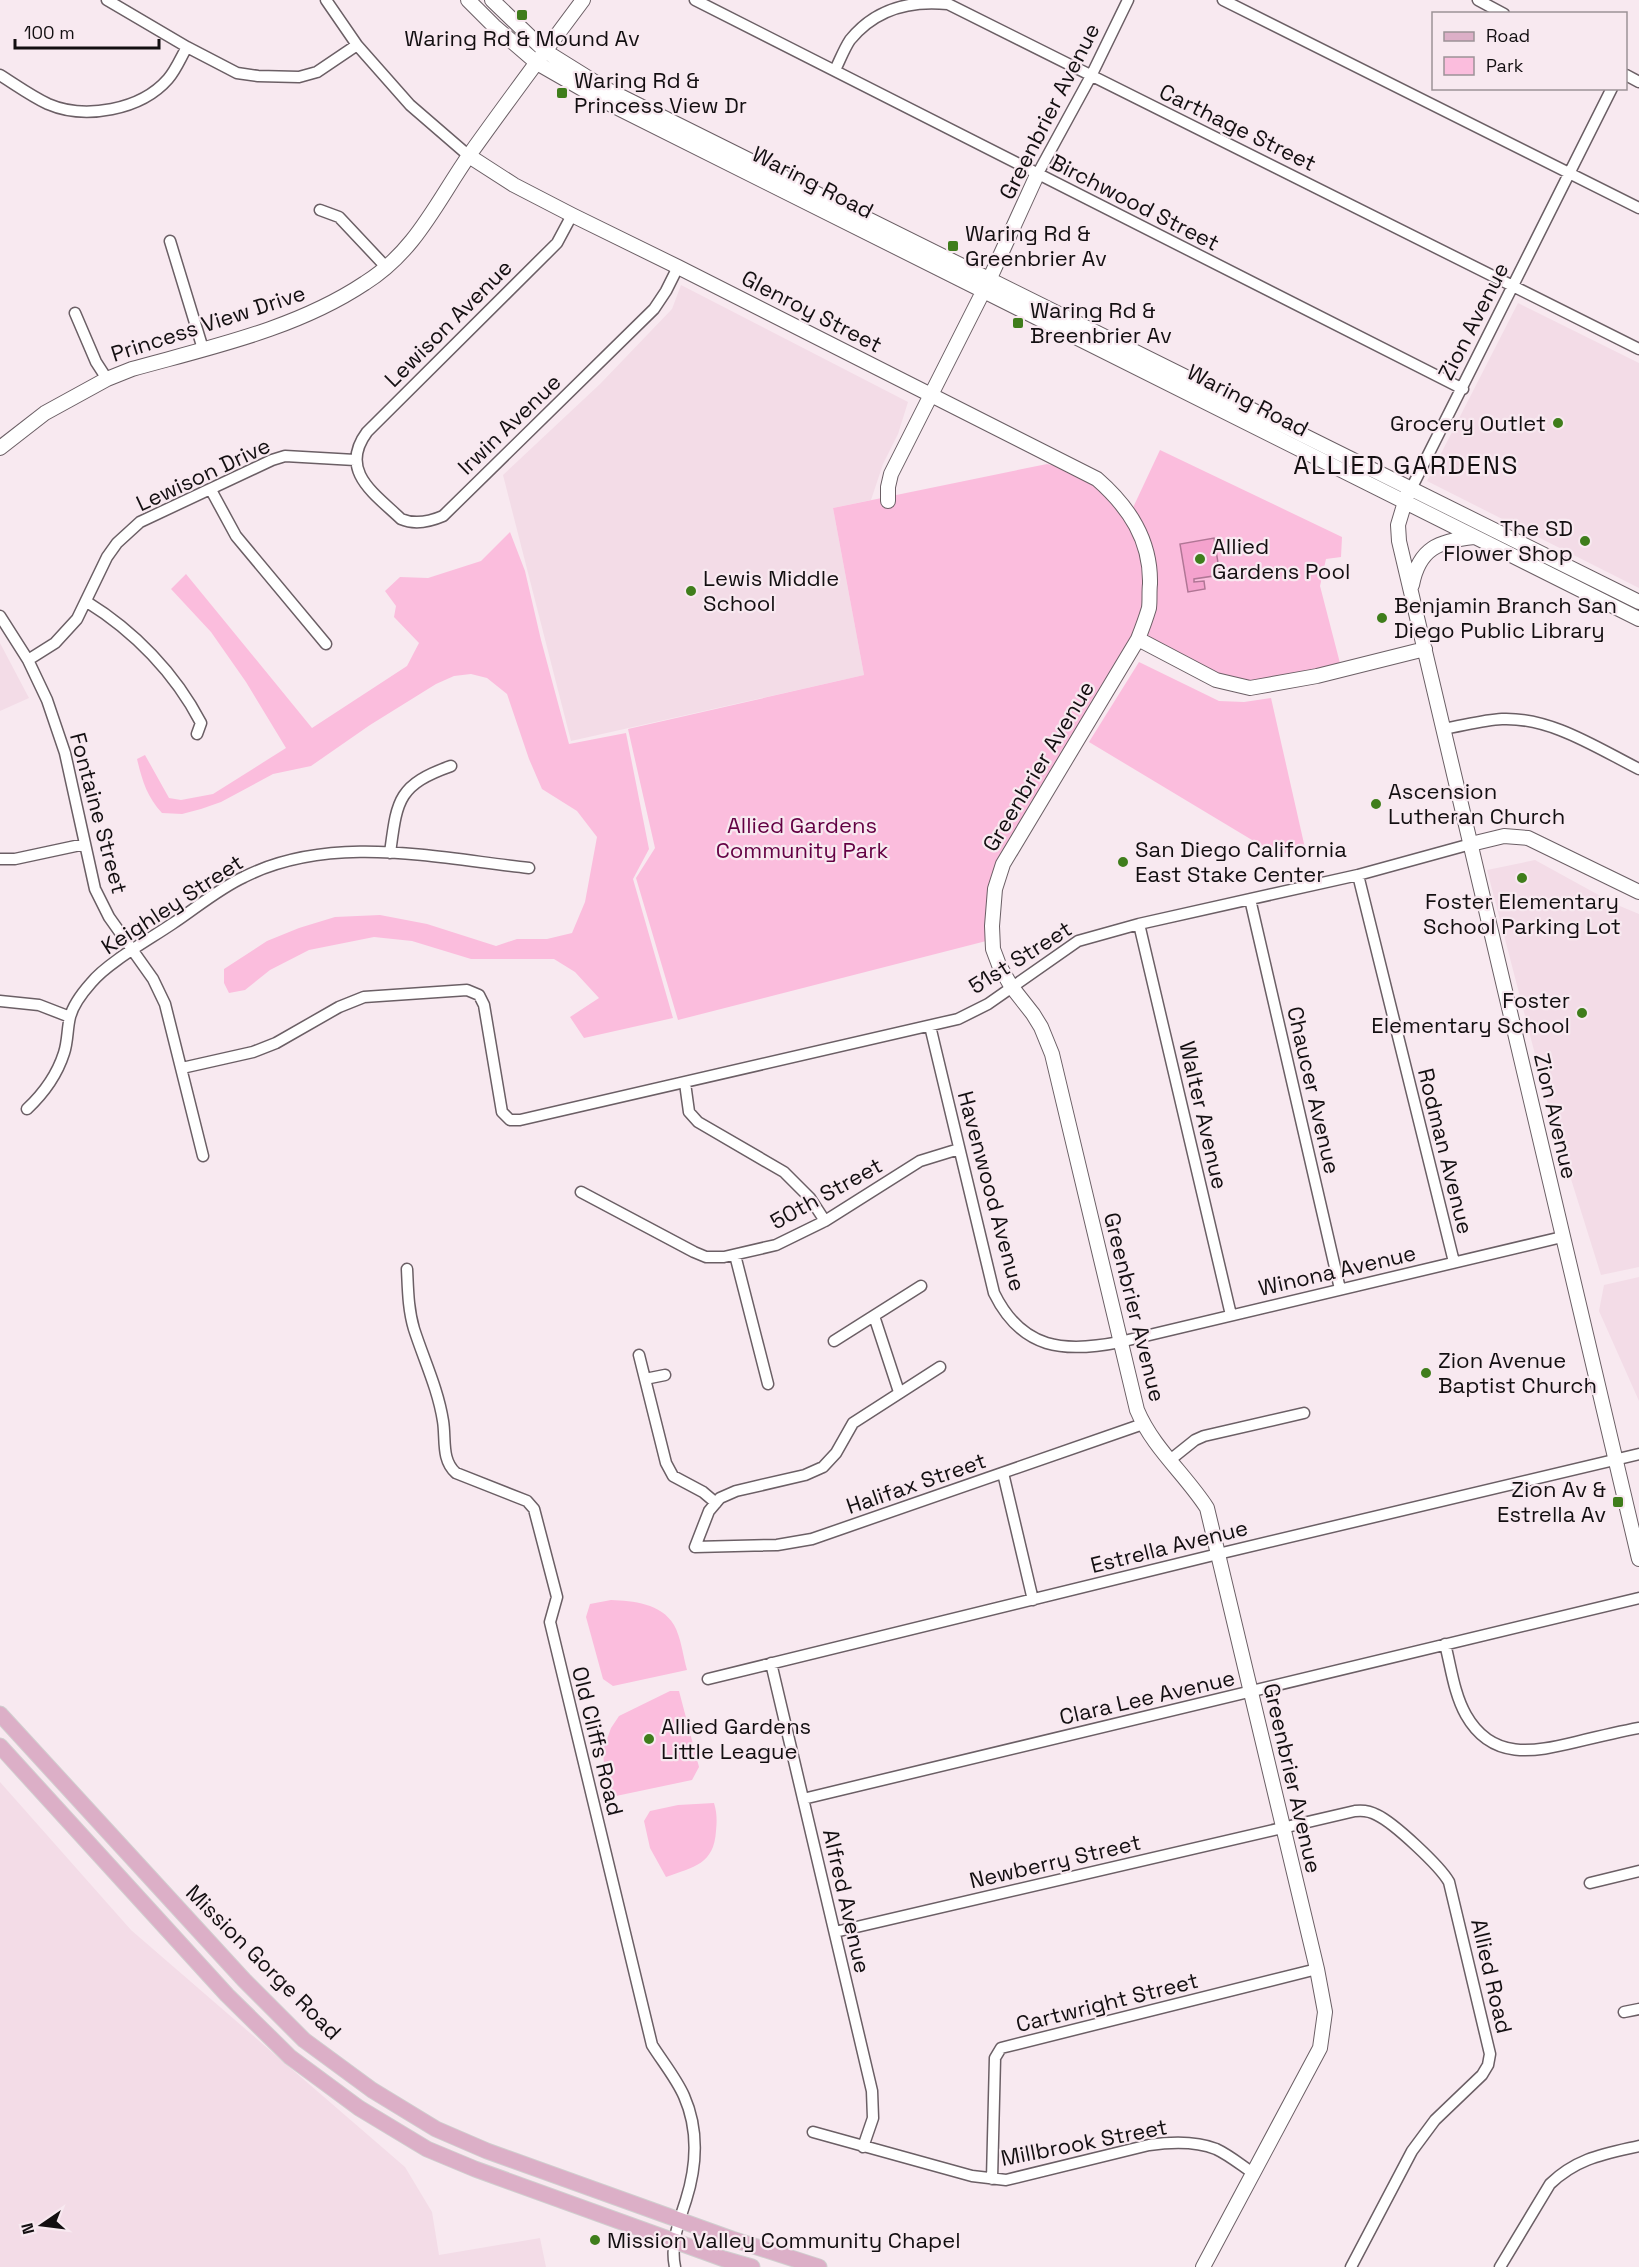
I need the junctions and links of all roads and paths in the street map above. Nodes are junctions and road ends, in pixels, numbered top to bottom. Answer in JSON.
{"nodes":[{"id":1,"x":107,"y":0,"type":"edge"},
{"id":2,"x":326,"y":0,"type":"edge"},
{"id":3,"x":468,"y":0,"type":"edge"},
{"id":4,"x":492,"y":0,"type":"edge"},
{"id":5,"x":583,"y":0,"type":"edge"},
{"id":6,"x":694,"y":0,"type":"edge"},
{"id":7,"x":1128,"y":0,"type":"edge"},
{"id":8,"x":1223,"y":0,"type":"edge"},
{"id":9,"x":1478,"y":0,"type":"edge"},
{"id":10,"x":1500,"y":12,"type":"edge"},
{"id":11,"x":357,"y":45,"type":"junction"},
{"id":12,"x":187,"y":47,"type":"junction"},
{"id":13,"x":545,"y":51,"type":"junction"},
{"id":14,"x":537,"y":63,"type":"junction"},
{"id":15,"x":835,"y":70,"type":"junction"},
{"id":16,"x":0,"y":75,"type":"edge"},
{"id":17,"x":1091,"y":76,"type":"junction"},
{"id":18,"x":1611,"y":90,"type":"edge"},
{"id":19,"x":469,"y":156,"type":"junction"},
{"id":20,"x":1570,"y":173,"type":"junction"},
{"id":21,"x":1037,"y":175,"type":"junction"},
{"id":22,"x":1639,"y":208,"type":"edge"},
{"id":23,"x":320,"y":210,"type":"dead end"},
{"id":24,"x":572,"y":215,"type":"junction"},
{"id":25,"x":170,"y":241,"type":"dead end"},
{"id":26,"x":386,"y":267,"type":"junction"},
{"id":27,"x":678,"y":267,"type":"junction"},
{"id":28,"x":987,"y":284,"type":"junction"},
{"id":29,"x":1514,"y":287,"type":"junction"},
{"id":30,"x":75,"y":313,"type":"dead end"},
{"id":31,"x":203,"y":349,"type":"junction"},
{"id":32,"x":1639,"y":349,"type":"edge"},
{"id":33,"x":107,"y":379,"type":"junction"},
{"id":34,"x":1463,"y":389,"type":"junction"},
{"id":35,"x":931,"y":394,"type":"junction"},
{"id":36,"x":0,"y":448,"type":"edge"},
{"id":37,"x":355,"y":460,"type":"junction"},
{"id":38,"x":211,"y":490,"type":"junction"},
{"id":39,"x":1407,"y":495,"type":"junction"},
{"id":40,"x":888,"y":501,"type":"dead end"},
{"id":41,"x":1474,"y":537,"type":"junction"},
{"id":42,"x":1411,"y":590,"type":"junction"},
{"id":43,"x":87,"y":602,"type":"junction"},
{"id":44,"x":1639,"y":602,"type":"edge"},
{"id":45,"x":0,"y":616,"type":"edge"},
{"id":46,"x":1639,"y":620,"type":"edge"},
{"id":47,"x":1138,"y":639,"type":"junction"},
{"id":48,"x":326,"y":644,"type":"dead end"},
{"id":49,"x":1425,"y":649,"type":"junction"},
{"id":50,"x":28,"y":660,"type":"junction"},
{"id":51,"x":1443,"y":729,"type":"junction"},
{"id":52,"x":197,"y":734,"type":"dead end"},
{"id":53,"x":451,"y":766,"type":"dead end"},
{"id":54,"x":1639,"y":769,"type":"edge"},
{"id":55,"x":85,"y":844,"type":"junction"},
{"id":56,"x":1471,"y":844,"type":"junction"},
{"id":57,"x":390,"y":853,"type":"junction"},
{"id":58,"x":0,"y":859,"type":"edge"},
{"id":59,"x":529,"y":868,"type":"dead end"},
{"id":60,"x":1358,"y":875,"type":"junction"},
{"id":61,"x":1639,"y":892,"type":"edge"},
{"id":62,"x":1250,"y":899,"type":"junction"},
{"id":63,"x":1139,"y":924,"type":"junction"},
{"id":64,"x":133,"y":951,"type":"junction"},
{"id":65,"x":1011,"y":986,"type":"junction"},
{"id":66,"x":0,"y":1001,"type":"edge"},
{"id":67,"x":70,"y":1017,"type":"junction"},
{"id":68,"x":930,"y":1026,"type":"junction"},
{"id":69,"x":182,"y":1068,"type":"junction"},
{"id":70,"x":685,"y":1083,"type":"junction"},
{"id":71,"x":27,"y":1109,"type":"dead end"},
{"id":72,"x":959,"y":1149,"type":"junction"},
{"id":73,"x":203,"y":1156,"type":"dead end"},
{"id":74,"x":580,"y":1192,"type":"dead end"},
{"id":75,"x":825,"y":1221,"type":"junction"},
{"id":76,"x":1562,"y":1237,"type":"junction"},
{"id":77,"x":735,"y":1255,"type":"junction"},
{"id":78,"x":1454,"y":1262,"type":"junction"},
{"id":79,"x":407,"y":1269,"type":"dead end"},
{"id":80,"x":921,"y":1286,"type":"dead end"},
{"id":81,"x":1340,"y":1289,"type":"junction"},
{"id":82,"x":1231,"y":1315,"type":"junction"},
{"id":83,"x":874,"y":1316,"type":"junction"},
{"id":84,"x":834,"y":1341,"type":"dead end"},
{"id":85,"x":1120,"y":1342,"type":"junction"},
{"id":86,"x":639,"y":1355,"type":"dead end"},
{"id":87,"x":940,"y":1367,"type":"dead end"},
{"id":88,"x":665,"y":1375,"type":"dead end"},
{"id":89,"x":645,"y":1380,"type":"junction"},
{"id":90,"x":768,"y":1384,"type":"dead end"},
{"id":91,"x":899,"y":1392,"type":"junction"},
{"id":92,"x":1304,"y":1413,"type":"dead end"},
{"id":93,"x":1143,"y":1424,"type":"junction"},
{"id":94,"x":1639,"y":1454,"type":"edge"},
{"id":95,"x":1170,"y":1460,"type":"junction"},
{"id":96,"x":1615,"y":1460,"type":"junction"},
{"id":97,"x":1003,"y":1473,"type":"junction"},
{"id":98,"x":716,"y":1503,"type":"junction"},
{"id":99,"x":1218,"y":1554,"type":"junction"},
{"id":100,"x":1639,"y":1559,"type":"edge"},
{"id":101,"x":1639,"y":1598,"type":"edge"},
{"id":102,"x":1033,"y":1600,"type":"junction"},
{"id":103,"x":1445,"y":1644,"type":"junction"},
{"id":104,"x":771,"y":1663,"type":"junction"},
{"id":105,"x":708,"y":1679,"type":"dead end"},
{"id":106,"x":1252,"y":1692,"type":"junction"},
{"id":107,"x":0,"y":1714,"type":"edge"},
{"id":108,"x":1639,"y":1728,"type":"edge"},
{"id":109,"x":0,"y":1746,"type":"edge"},
{"id":110,"x":803,"y":1799,"type":"junction"},
{"id":111,"x":1284,"y":1827,"type":"junction"},
{"id":112,"x":1639,"y":1871,"type":"edge"},
{"id":113,"x":1590,"y":1883,"type":"dead end"},
{"id":114,"x":834,"y":1932,"type":"junction"},
{"id":115,"x":1317,"y":1970,"type":"junction"},
{"id":116,"x":1639,"y":2009,"type":"edge"},
{"id":117,"x":1624,"y":2012,"type":"dead end"},
{"id":118,"x":813,"y":2132,"type":"dead end"},
{"id":119,"x":863,"y":2146,"type":"junction"},
{"id":120,"x":1639,"y":2146,"type":"edge"},
{"id":121,"x":1253,"y":2173,"type":"junction"},
{"id":122,"x":992,"y":2179,"type":"junction"},
{"id":123,"x":680,"y":2219,"type":"junction"},
{"id":124,"x":674,"y":2240,"type":"junction"},
{"id":125,"x":675,"y":2267,"type":"edge"},
{"id":126,"x":752,"y":2267,"type":"edge"},
{"id":127,"x":819,"y":2267,"type":"edge"},
{"id":128,"x":1203,"y":2267,"type":"edge"},
{"id":129,"x":1351,"y":2267,"type":"edge"},
{"id":130,"x":1500,"y":2267,"type":"edge"}],
"edges":[{"from":1,"to":12,"type":"street"},
{"from":2,"to":11,"type":"street","name":"Glenroy Street"},
{"from":3,"to":14,"type":"main road","name":"Waring Road"},
{"from":4,"to":13,"type":"main road","name":"Waring Road"},
{"from":5,"to":13,"type":"main road","name":"Princess View Drive"},
{"from":6,"to":15,"type":"street","name":"Birchwood Street"},
{"from":7,"to":17,"type":"street","name":"Greenbrier Avenue"},
{"from":8,"to":20,"type":"street"},
{"from":9,"to":10,"type":"street"},
{"from":11,"to":12,"type":"street"},
{"from":11,"to":19,"type":"street","name":"Glenroy Street"},
{"from":12,"to":16,"type":"street"},
{"from":13,"to":14,"type":"main road","name":"Princess View Drive"},
{"from":13,"to":28,"type":"main road","name":"Waring Road"},
{"from":14,"to":19,"type":"main road","name":"Princess View Drive"},
{"from":14,"to":28,"type":"main road","name":"Waring Road"},
{"from":15,"to":17,"type":"street","name":"Carthage Street"},
{"from":15,"to":21,"type":"street","name":"Birchwood Street"},
{"from":17,"to":21,"type":"street","name":"Greenbrier Avenue"},
{"from":17,"to":29,"type":"street","name":"Carthage Street"},
{"from":18,"to":20,"type":"street","name":"Zion Avenue"},
{"from":19,"to":24,"type":"main road","name":"Glenroy Street"},
{"from":19,"to":26,"type":"main road","name":"Princess View Drive"},
{"from":20,"to":22,"type":"street"},
{"from":20,"to":29,"type":"street","name":"Zion Avenue"},
{"from":21,"to":28,"type":"main road","name":"Greenbrier Avenue"},
{"from":21,"to":34,"type":"street","name":"Birchwood Street"},
{"from":23,"to":26,"type":"street"},
{"from":24,"to":27,"type":"main road","name":"Glenroy Street"},
{"from":24,"to":37,"type":"street","name":"Lewison Avenue"},
{"from":25,"to":31,"type":"street"},
{"from":26,"to":31,"type":"main road","name":"Princess View Drive"},
{"from":27,"to":35,"type":"main road","name":"Glenroy Street"},
{"from":27,"to":37,"type":"street","name":"Irwin Avenue"},
{"from":28,"to":35,"type":"main road","name":"Greenbrier Avenue"},
{"from":28,"to":39,"type":"main road","name":"Waring Road"},
{"from":29,"to":32,"type":"street","name":"Carthage Street"},
{"from":29,"to":34,"type":"street","name":"Zion Avenue"},
{"from":30,"to":33,"type":"street"},
{"from":31,"to":33,"type":"main road","name":"Princess View Drive"},
{"from":33,"to":36,"type":"main road","name":"Princess View Drive"},
{"from":34,"to":39,"type":"street","name":"Zion Avenue"},
{"from":35,"to":40,"type":"main road","name":"Greenbrier Avenue"},
{"from":35,"to":47,"type":"main road","name":"Glenroy Street"},
{"from":37,"to":38,"type":"street","name":"Lewison Drive"},
{"from":38,"to":43,"type":"street","name":"Lewison Drive"},
{"from":38,"to":48,"type":"street"},
{"from":39,"to":41,"type":"main road","name":"Waring Road"},
{"from":39,"to":42,"type":"main road","name":"Zion Avenue"},
{"from":39,"to":44,"type":"main road","name":"Waring Road"},
{"from":41,"to":42,"type":"main road"},
{"from":41,"to":46,"type":"main road","name":"Waring Road"},
{"from":42,"to":49,"type":"main road","name":"Zion Avenue"},
{"from":43,"to":50,"type":"street","name":"Lewison Drive"},
{"from":43,"to":52,"type":"street"},
{"from":45,"to":50,"type":"street","name":"Fontaine Street"},
{"from":47,"to":49,"type":"main road"},
{"from":47,"to":65,"type":"main road","name":"Greenbrier Avenue"},
{"from":49,"to":51,"type":"main road","name":"Zion Avenue"},
{"from":50,"to":55,"type":"street","name":"Fontaine Street"},
{"from":51,"to":54,"type":"street"},
{"from":51,"to":56,"type":"main road","name":"Zion Avenue"},
{"from":53,"to":57,"type":"street"},
{"from":55,"to":58,"type":"street"},
{"from":55,"to":64,"type":"street","name":"Fontaine Street"},
{"from":56,"to":60,"type":"street","name":"51st Street"},
{"from":56,"to":61,"type":"main road","name":"51st Street"},
{"from":56,"to":76,"type":"main road","name":"Zion Avenue"},
{"from":57,"to":59,"type":"street","name":"Keighley Street"},
{"from":57,"to":64,"type":"street","name":"Keighley Street"},
{"from":60,"to":62,"type":"street","name":"51st Street"},
{"from":60,"to":78,"type":"street","name":"Rodman Avenue"},
{"from":62,"to":63,"type":"street","name":"51st Street"},
{"from":62,"to":81,"type":"street","name":"Chaucer Avenue"},
{"from":63,"to":65,"type":"street","name":"51st Street"},
{"from":63,"to":82,"type":"street","name":"Walter Avenue"},
{"from":64,"to":67,"type":"street","name":"Keighley Street"},
{"from":64,"to":69,"type":"street","name":"Fontaine Street"},
{"from":65,"to":68,"type":"street","name":"51st Street"},
{"from":65,"to":85,"type":"main road","name":"Greenbrier Avenue"},
{"from":66,"to":67,"type":"street"},
{"from":67,"to":71,"type":"street","name":"Keighley Street"},
{"from":68,"to":70,"type":"street","name":"51st Street"},
{"from":68,"to":72,"type":"street","name":"Havenwood Avenue"},
{"from":69,"to":70,"type":"street","name":"51st Street"},
{"from":69,"to":73,"type":"street","name":"Fontaine Street"},
{"from":70,"to":75,"type":"street"},
{"from":72,"to":75,"type":"street","name":"50th Street"},
{"from":72,"to":85,"type":"street","name":"Havenwood Avenue"},
{"from":74,"to":77,"type":"street","name":"50th Street"},
{"from":75,"to":77,"type":"street","name":"50th Street"},
{"from":76,"to":78,"type":"street","name":"Winona Avenue"},
{"from":76,"to":96,"type":"main road","name":"Zion Avenue"},
{"from":77,"to":90,"type":"street"},
{"from":78,"to":81,"type":"street","name":"Winona Avenue"},
{"from":79,"to":123,"type":"street","name":"Old Cliffs Road"},
{"from":80,"to":83,"type":"street"},
{"from":81,"to":82,"type":"street","name":"Winona Avenue"},
{"from":82,"to":85,"type":"street","name":"Winona Avenue"},
{"from":83,"to":84,"type":"street"},
{"from":83,"to":91,"type":"street"},
{"from":85,"to":93,"type":"main road","name":"Greenbrier Avenue"},
{"from":86,"to":89,"type":"street"},
{"from":87,"to":91,"type":"street"},
{"from":88,"to":89,"type":"street"},
{"from":89,"to":98,"type":"street"},
{"from":91,"to":98,"type":"street"},
{"from":92,"to":95,"type":"street"},
{"from":93,"to":95,"type":"main road","name":"Greenbrier Avenue"},
{"from":93,"to":97,"type":"street","name":"Halifax Street"},
{"from":94,"to":96,"type":"street","name":"Estrella Avenue"},
{"from":95,"to":99,"type":"main road","name":"Greenbrier Avenue"},
{"from":96,"to":99,"type":"street","name":"Estrella Avenue"},
{"from":96,"to":100,"type":"main road","name":"Zion Avenue"},
{"from":97,"to":98,"type":"street","name":"Halifax Street"},
{"from":97,"to":102,"type":"street"},
{"from":99,"to":102,"type":"street","name":"Estrella Avenue"},
{"from":99,"to":106,"type":"main road","name":"Greenbrier Avenue"},
{"from":101,"to":103,"type":"street","name":"Clara Lee Avenue"},
{"from":102,"to":104,"type":"street","name":"Estrella Avenue"},
{"from":103,"to":106,"type":"street","name":"Clara Lee Avenue"},
{"from":103,"to":108,"type":"street"},
{"from":104,"to":105,"type":"street","name":"Estrella Avenue"},
{"from":104,"to":110,"type":"street","name":"Alfred Avenue"},
{"from":106,"to":110,"type":"street","name":"Clara Lee Avenue"},
{"from":106,"to":111,"type":"main road","name":"Greenbrier Avenue"},
{"from":107,"to":123,"type":"main road","name":"Mission Gorge Road"},
{"from":109,"to":124,"type":"main road","name":"Mission Gorge Road"},
{"from":110,"to":114,"type":"street","name":"Alfred Avenue"},
{"from":111,"to":114,"type":"street","name":"Newberry Street"},
{"from":111,"to":115,"type":"main road","name":"Greenbrier Avenue"},
{"from":111,"to":129,"type":"street","name":"Allied Road"},
{"from":112,"to":113,"type":"street"},
{"from":114,"to":119,"type":"street","name":"Alfred Avenue"},
{"from":115,"to":121,"type":"main road","name":"Greenbrier Avenue"},
{"from":115,"to":122,"type":"street","name":"Cartwright Street"},
{"from":116,"to":117,"type":"street"},
{"from":118,"to":119,"type":"street","name":"Millbrook Street"},
{"from":119,"to":122,"type":"street","name":"Millbrook Street"},
{"from":120,"to":130,"type":"street"},
{"from":121,"to":122,"type":"street","name":"Millbrook Street"},
{"from":121,"to":128,"type":"main road","name":"Greenbrier Avenue"},
{"from":123,"to":124,"type":"street","name":"Old Cliffs Road"},
{"from":123,"to":127,"type":"main road","name":"Mission Gorge Road"},
{"from":124,"to":125,"type":"street","name":"Old Cliffs Road"},
{"from":124,"to":126,"type":"main road","name":"Mission Gorge Road"}]}
